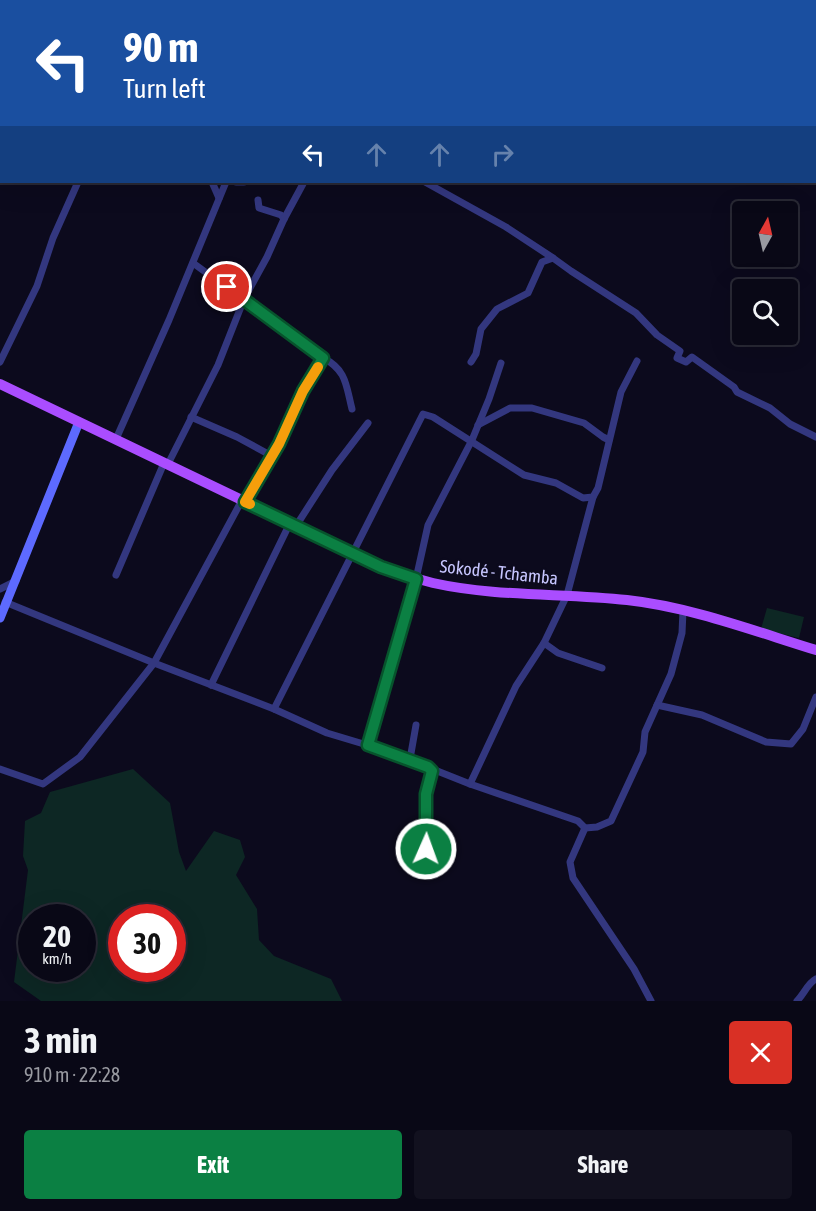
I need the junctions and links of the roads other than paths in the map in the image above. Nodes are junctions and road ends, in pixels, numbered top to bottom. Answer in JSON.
{"nodes":[{"id":1,"x":78,"y":183,"type":"edge"},
{"id":2,"x":212,"y":183,"type":"edge"},
{"id":3,"x":227,"y":183,"type":"edge"},
{"id":4,"x":300,"y":183,"type":"edge"},
{"id":5,"x":427,"y":183,"type":"edge"},
{"id":6,"x":219,"y":198,"type":"junction"},
{"id":7,"x":258,"y":200,"type":"dead end"},
{"id":8,"x":284,"y":219,"type":"junction"},
{"id":9,"x":554,"y":258,"type":"junction"},
{"id":10,"x":193,"y":263,"type":"junction"},
{"id":11,"x":244,"y":299,"type":"junction"},
{"id":12,"x":323,"y":358,"type":"junction"},
{"id":13,"x":637,"y":361,"type":"dead end"},
{"id":14,"x":0,"y":362,"type":"edge"},
{"id":15,"x":471,"y":362,"type":"dead end"},
{"id":16,"x":501,"y":363,"type":"dead end"},
{"id":17,"x":0,"y":384,"type":"edge"},
{"id":18,"x":352,"y":409,"type":"dead end"},
{"id":19,"x":191,"y":417,"type":"junction"},
{"id":20,"x":79,"y":422,"type":"junction"},
{"id":21,"x":368,"y":423,"type":"dead end"},
{"id":22,"x":478,"y":425,"type":"junction"},
{"id":23,"x":816,"y":437,"type":"edge"},
{"id":24,"x":116,"y":439,"type":"junction"},
{"id":25,"x":472,"y":440,"type":"junction"},
{"id":26,"x":609,"y":440,"type":"junction"},
{"id":27,"x":272,"y":456,"type":"junction"},
{"id":28,"x":166,"y":464,"type":"junction"},
{"id":29,"x":593,"y":497,"type":"junction"},
{"id":30,"x":243,"y":501,"type":"junction"},
{"id":31,"x":293,"y":525,"type":"junction"},
{"id":32,"x":352,"y":553,"type":"junction"},
{"id":33,"x":116,"y":575,"type":"dead end"},
{"id":34,"x":416,"y":579,"type":"junction"},
{"id":35,"x":16,"y":580,"type":"junction"},
{"id":36,"x":0,"y":590,"type":"edge"},
{"id":37,"x":567,"y":596,"type":"junction"},
{"id":38,"x":6,"y":602,"type":"junction"},
{"id":39,"x":683,"y":611,"type":"junction"},
{"id":40,"x":0,"y":618,"type":"edge"},
{"id":41,"x":544,"y":643,"type":"junction"},
{"id":42,"x":816,"y":650,"type":"edge"},
{"id":43,"x":154,"y":663,"type":"junction"},
{"id":44,"x":602,"y":668,"type":"dead end"},
{"id":45,"x":211,"y":685,"type":"junction"},
{"id":46,"x":816,"y":697,"type":"edge"},
{"id":47,"x":657,"y":705,"type":"junction"},
{"id":48,"x":274,"y":709,"type":"junction"},
{"id":49,"x":416,"y":725,"type":"dead end"},
{"id":50,"x":368,"y":745,"type":"junction"},
{"id":51,"x":410,"y":759,"type":"junction"},
{"id":52,"x":428,"y":767,"type":"junction"},
{"id":53,"x":0,"y":769,"type":"edge"},
{"id":54,"x":470,"y":784,"type":"junction"},
{"id":55,"x":585,"y":828,"type":"junction"},
{"id":56,"x":421,"y":869,"type":"dead end"},
{"id":57,"x":816,"y":979,"type":"edge"},
{"id":58,"x":651,"y":1001,"type":"edge"},
{"id":59,"x":797,"y":1001,"type":"edge"}],
"edges":[{"from":1,"to":14,"type":"street"},
{"from":2,"to":6,"type":"street"},
{"from":3,"to":6,"type":"street"},
{"from":4,"to":8,"type":"street"},
{"from":5,"to":9,"type":"street"},
{"from":6,"to":10,"type":"street"},
{"from":7,"to":8,"type":"street"},
{"from":8,"to":11,"type":"street"},
{"from":9,"to":15,"type":"street"},
{"from":9,"to":23,"type":"street"},
{"from":10,"to":11,"type":"street"},
{"from":10,"to":24,"type":"street"},
{"from":11,"to":12,"type":"street"},
{"from":11,"to":19,"type":"street"},
{"from":12,"to":18,"type":"street"},
{"from":12,"to":27,"type":"street"},
{"from":13,"to":26,"type":"street"},
{"from":16,"to":22,"type":"street"},
{"from":17,"to":20,"type":"main road","name":"Sokodé - Tchamba"},
{"from":19,"to":27,"type":"street"},
{"from":19,"to":28,"type":"street"},
{"from":20,"to":24,"type":"main road","name":"Sokodé - Tchamba"},
{"from":20,"to":35,"type":"main road"},
{"from":21,"to":31,"type":"street"},
{"from":22,"to":25,"type":"street"},
{"from":22,"to":26,"type":"street"},
{"from":24,"to":28,"type":"main road","name":"Sokodé - Tchamba"},
{"from":25,"to":29,"type":"street"},
{"from":25,"to":32,"type":"street"},
{"from":25,"to":34,"type":"street"},
{"from":26,"to":29,"type":"street"},
{"from":27,"to":30,"type":"street"},
{"from":28,"to":30,"type":"main road","name":"Sokodé - Tchamba"},
{"from":28,"to":33,"type":"street"},
{"from":29,"to":37,"type":"street"},
{"from":30,"to":31,"type":"main road","name":"Sokodé - Tchamba"},
{"from":30,"to":43,"type":"street"},
{"from":31,"to":32,"type":"main road","name":"Sokodé - Tchamba"},
{"from":31,"to":45,"type":"street"},
{"from":32,"to":34,"type":"main road","name":"Sokodé - Tchamba"},
{"from":32,"to":48,"type":"street"},
{"from":34,"to":37,"type":"main road","name":"Sokodé - Tchamba"},
{"from":34,"to":50,"type":"street"},
{"from":35,"to":36,"type":"street"},
{"from":35,"to":38,"type":"main road"},
{"from":37,"to":39,"type":"main road","name":"Sokodé - Tchamba"},
{"from":37,"to":41,"type":"street"},
{"from":38,"to":40,"type":"main road"},
{"from":38,"to":43,"type":"street"},
{"from":39,"to":42,"type":"main road","name":"Sokodé - Tchamba"},
{"from":39,"to":47,"type":"street"},
{"from":41,"to":44,"type":"street"},
{"from":41,"to":54,"type":"street"},
{"from":43,"to":45,"type":"street"},
{"from":43,"to":53,"type":"street"},
{"from":45,"to":48,"type":"street"},
{"from":46,"to":47,"type":"street"},
{"from":47,"to":55,"type":"street"},
{"from":48,"to":50,"type":"street"},
{"from":49,"to":51,"type":"street"},
{"from":50,"to":51,"type":"street"},
{"from":51,"to":52,"type":"street"},
{"from":52,"to":54,"type":"street"},
{"from":52,"to":56,"type":"street"},
{"from":54,"to":55,"type":"street"},
{"from":55,"to":58,"type":"street"},
{"from":57,"to":59,"type":"street"}]}
